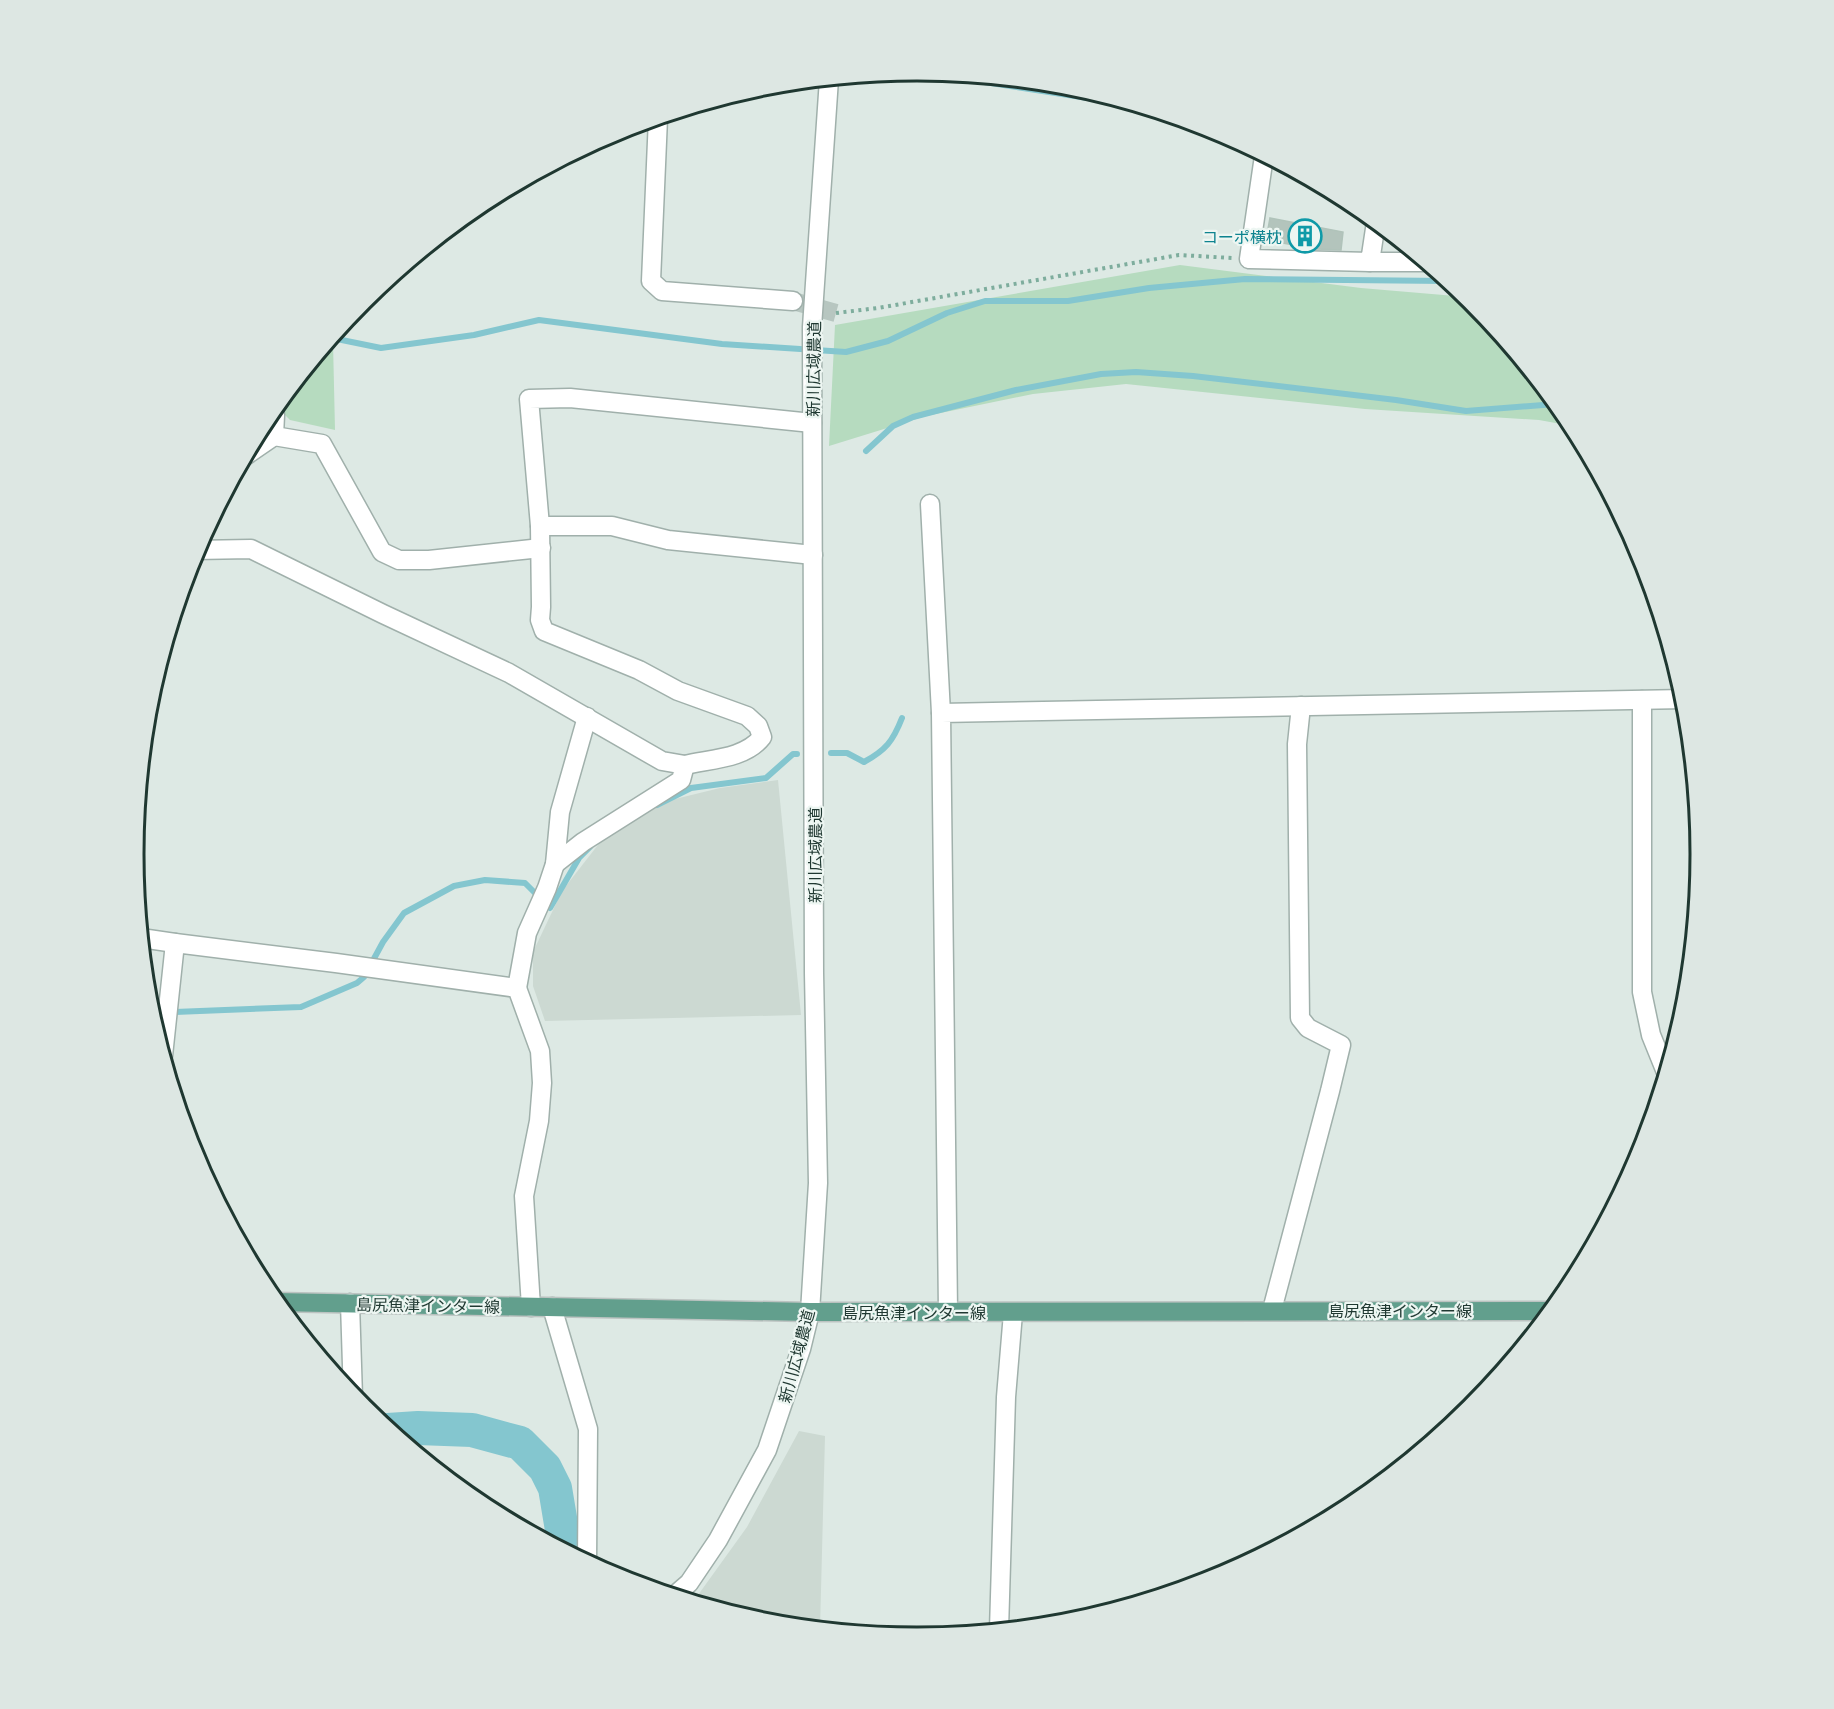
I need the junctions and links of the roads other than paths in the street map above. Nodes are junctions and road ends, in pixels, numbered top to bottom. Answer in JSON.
{"nodes":[{"id":1,"x":828,"y":87,"type":"edge"},
{"id":2,"x":658,"y":126,"type":"edge"},
{"id":3,"x":1263,"y":163,"type":"edge"},
{"id":4,"x":1375,"y":231,"type":"edge"},
{"id":5,"x":1370,"y":262,"type":"junction"},
{"id":6,"x":1414,"y":262,"type":"edge"},
{"id":7,"x":793,"y":301,"type":"tunnel mouth"},
{"id":8,"x":812,"y":423,"type":"junction"},
{"id":9,"x":275,"y":424,"type":"edge"},
{"id":10,"x":274,"y":436,"type":"junction"},
{"id":11,"x":262,"y":444,"type":"edge"},
{"id":12,"x":930,"y":504,"type":"dead end"},
{"id":13,"x":540,"y":526,"type":"junction"},
{"id":14,"x":541,"y":548,"type":"junction"},
{"id":15,"x":206,"y":550,"type":"edge"},
{"id":16,"x":813,"y":555,"type":"junction"},
{"id":17,"x":1675,"y":699,"type":"edge"},
{"id":18,"x":1642,"y":700,"type":"junction"},
{"id":19,"x":1301,"y":706,"type":"junction"},
{"id":20,"x":941,"y":713,"type":"junction"},
{"id":21,"x":587,"y":717,"type":"junction"},
{"id":22,"x":685,"y":765,"type":"junction"},
{"id":23,"x":555,"y":864,"type":"junction"},
{"id":24,"x":148,"y":939,"type":"edge"},
{"id":25,"x":175,"y":944,"type":"junction"},
{"id":26,"x":517,"y":988,"type":"junction"},
{"id":27,"x":165,"y":1035,"type":"edge"},
{"id":28,"x":1662,"y":1062,"type":"edge"},
{"id":29,"x":287,"y":1302,"type":"edge"},
{"id":30,"x":350,"y":1303,"type":"junction"},
{"id":31,"x":531,"y":1307,"type":"junction"},
{"id":32,"x":552,"y":1307,"type":"junction"},
{"id":33,"x":1272,"y":1310,"type":"junction"},
{"id":34,"x":1541,"y":1311,"type":"edge"},
{"id":35,"x":810,"y":1312,"type":"junction"},
{"id":36,"x":948,"y":1312,"type":"junction"},
{"id":37,"x":1013,"y":1313,"type":"junction"},
{"id":38,"x":353,"y":1383,"type":"edge"},
{"id":39,"x":587,"y":1554,"type":"edge"},
{"id":40,"x":680,"y":1591,"type":"edge"},
{"id":41,"x":999,"y":1623,"type":"edge"}],
"edges":[{"from":1,"to":8,"type":"street","name":"新川広域農道"},
{"from":2,"to":7,"type":"street"},
{"from":3,"to":5,"type":"street"},
{"from":4,"to":5,"type":"street"},
{"from":5,"to":6,"type":"street"},
{"from":8,"to":13,"type":"street"},
{"from":8,"to":16,"type":"street","name":"新川広域農道"},
{"from":9,"to":10,"type":"street"},
{"from":10,"to":11,"type":"street"},
{"from":10,"to":14,"type":"street"},
{"from":12,"to":20,"type":"street"},
{"from":13,"to":14,"type":"street"},
{"from":13,"to":16,"type":"street"},
{"from":14,"to":22,"type":"street"},
{"from":15,"to":21,"type":"street"},
{"from":16,"to":35,"type":"street","name":"新川広域農道"},
{"from":17,"to":18,"type":"street"},
{"from":18,"to":19,"type":"street"},
{"from":18,"to":28,"type":"street"},
{"from":19,"to":20,"type":"street"},
{"from":19,"to":33,"type":"street"},
{"from":20,"to":36,"type":"street"},
{"from":21,"to":22,"type":"street"},
{"from":21,"to":23,"type":"street"},
{"from":22,"to":23,"type":"street"},
{"from":23,"to":26,"type":"street"},
{"from":24,"to":25,"type":"street"},
{"from":25,"to":26,"type":"street"},
{"from":25,"to":27,"type":"street"},
{"from":26,"to":31,"type":"street"},
{"from":29,"to":30,"type":"main road","name":"島尻魚津インター線"},
{"from":30,"to":31,"type":"main road","name":"島尻魚津インター線"},
{"from":30,"to":38,"type":"street"},
{"from":31,"to":32,"type":"main road","name":"島尻魚津インター線"},
{"from":32,"to":35,"type":"main road","name":"島尻魚津インター線"},
{"from":32,"to":39,"type":"street"},
{"from":33,"to":34,"type":"main road","name":"島尻魚津インター線"},
{"from":33,"to":37,"type":"main road","name":"島尻魚津インター線"},
{"from":35,"to":36,"type":"main road","name":"島尻魚津インター線"},
{"from":35,"to":40,"type":"street","name":"新川広域農道"},
{"from":36,"to":37,"type":"main road","name":"島尻魚津インター線"},
{"from":37,"to":41,"type":"street"}]}
